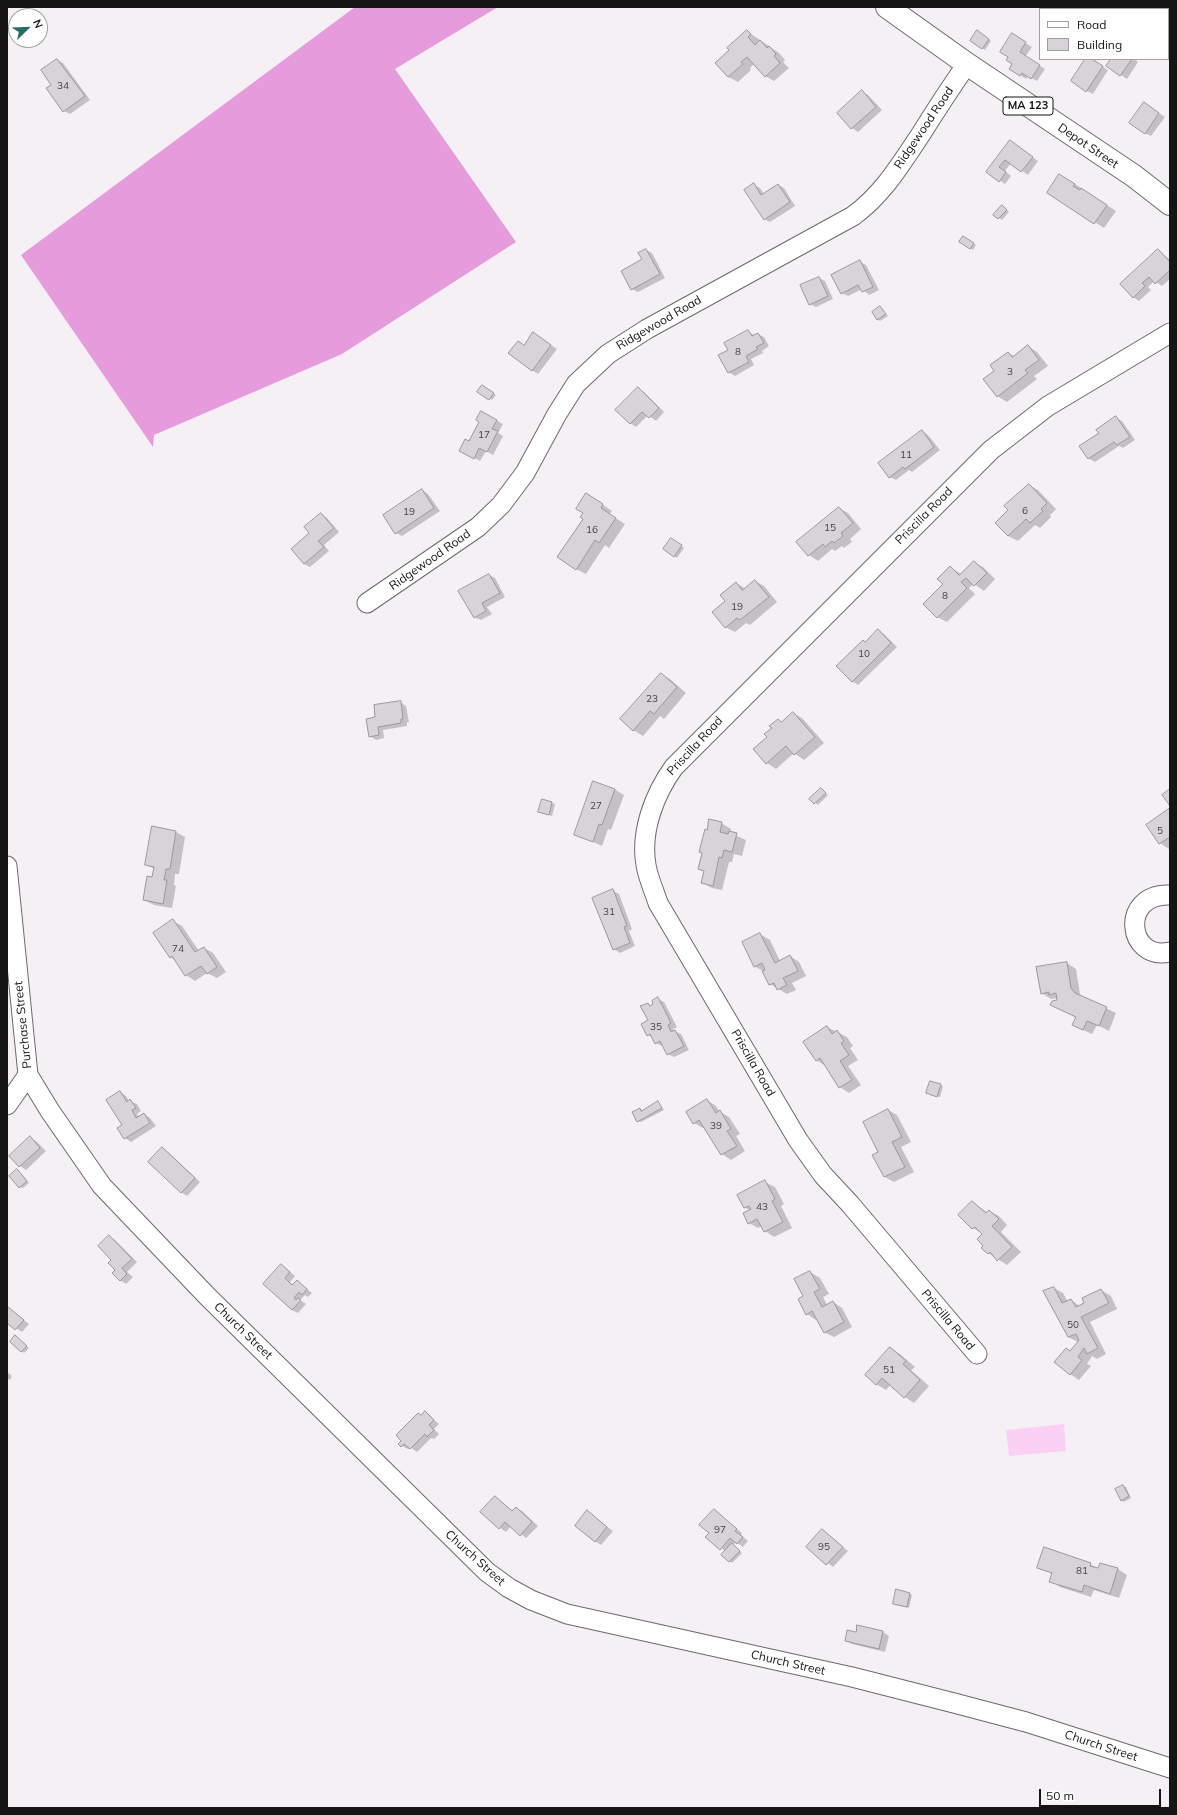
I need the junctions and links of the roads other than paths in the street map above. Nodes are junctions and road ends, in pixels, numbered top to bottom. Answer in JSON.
{"nodes":[{"id":1,"x":887,"y":7,"type":"edge"},
{"id":2,"x":967,"y":64,"type":"junction"},
{"id":3,"x":1170,"y":204,"type":"edge"},
{"id":4,"x":1170,"y":333,"type":"edge"},
{"id":5,"x":367,"y":603,"type":"dead end"},
{"id":6,"x":7,"y":866,"type":"edge"},
{"id":7,"x":1170,"y":895,"type":"edge"},
{"id":8,"x":1170,"y":952,"type":"edge"},
{"id":9,"x":28,"y":1074,"type":"junction"},
{"id":10,"x":7,"y":1105,"type":"edge"},
{"id":11,"x":977,"y":1354,"type":"dead end"},
{"id":12,"x":1170,"y":1768,"type":"edge"}],
"edges":[{"from":1,"to":2,"type":"highway","name":"Depot Street","number":"MA 123"},
{"from":2,"to":3,"type":"highway","name":"Depot Street","number":"MA 123"},
{"from":2,"to":5,"type":"street","name":"Ridgewood Road"},
{"from":4,"to":11,"type":"street","name":"Priscilla Road"},
{"from":6,"to":9,"type":"street","name":"Purchase Street"},
{"from":7,"to":8,"type":"street"},
{"from":9,"to":10,"type":"street","name":"Purchase Street"},
{"from":9,"to":12,"type":"street","name":"Church Street"}]}
